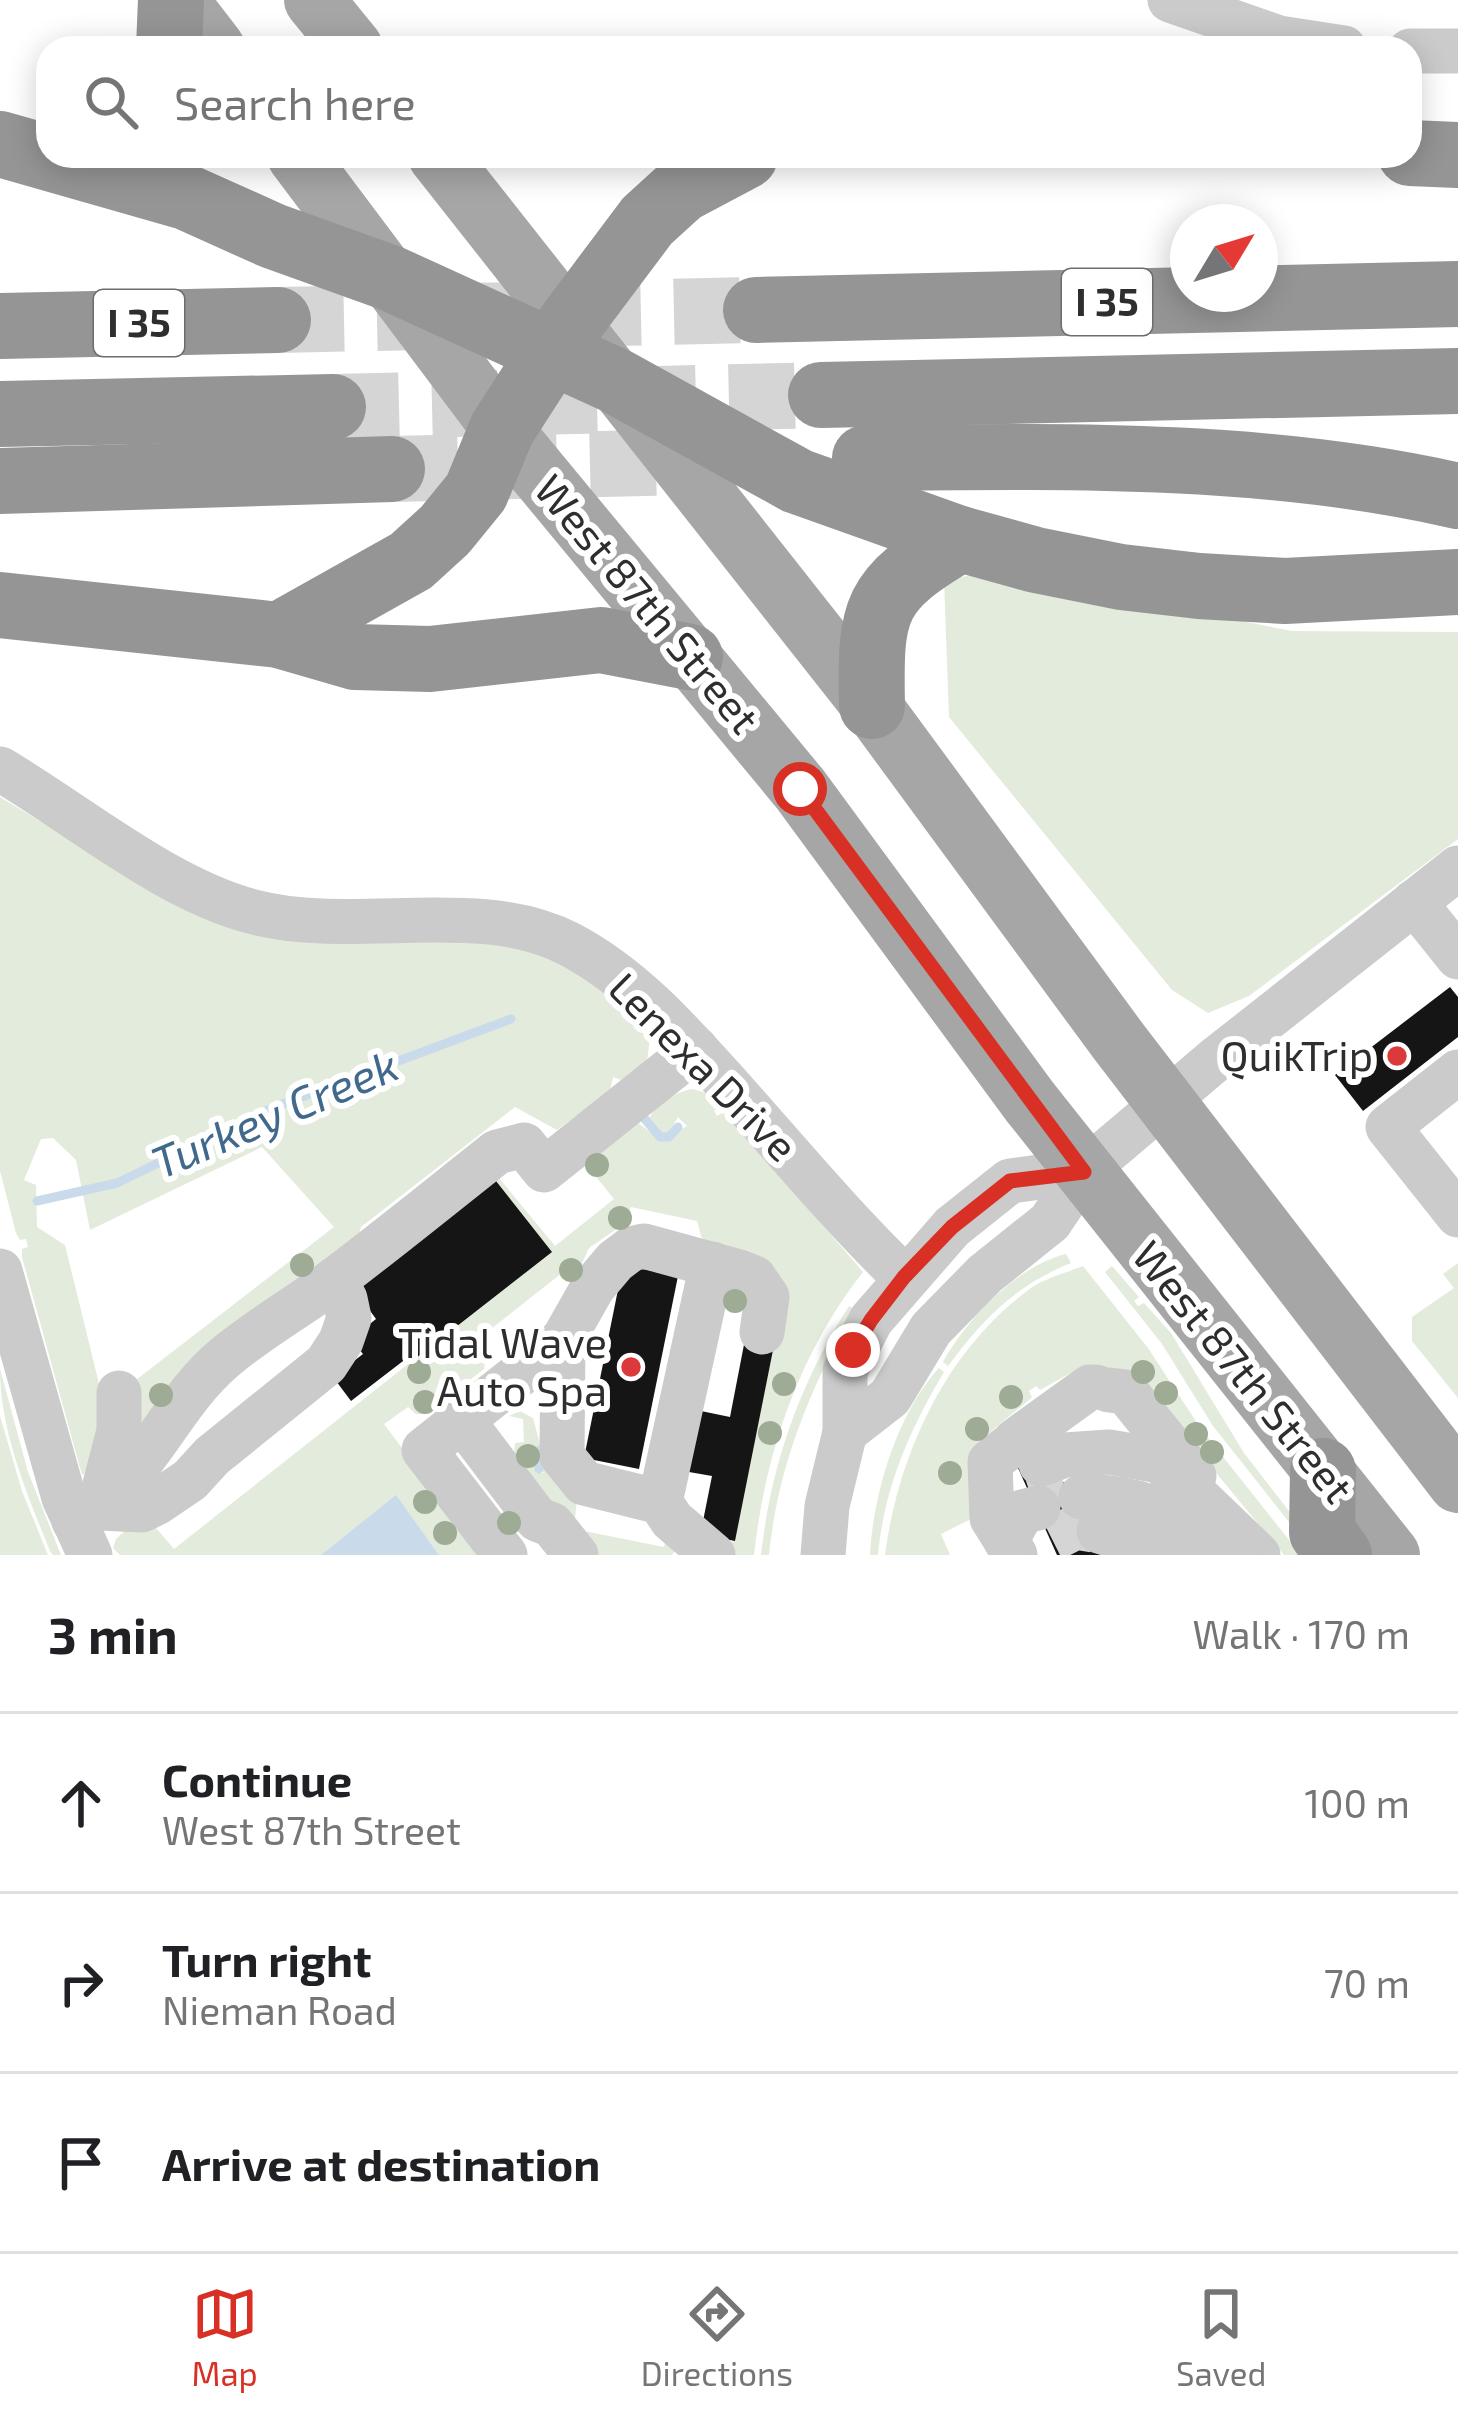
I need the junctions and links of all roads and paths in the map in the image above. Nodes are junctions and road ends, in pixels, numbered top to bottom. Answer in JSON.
{"nodes":[{"id":1,"x":175,"y":0,"type":"edge"},
{"id":2,"x":314,"y":0,"type":"edge"},
{"id":3,"x":1170,"y":0,"type":"edge"},
{"id":4,"x":1260,"y":15,"type":"edge"},
{"id":5,"x":170,"y":36,"type":"edge"},
{"id":6,"x":205,"y":36,"type":"edge"},
{"id":7,"x":343,"y":36,"type":"edge"},
{"id":8,"x":1422,"y":51,"type":"edge"},
{"id":9,"x":1458,"y":51,"type":"edge"},
{"id":10,"x":0,"y":144,"type":"edge"},
{"id":11,"x":36,"y":151,"type":"edge"},
{"id":12,"x":1422,"y":154,"type":"edge"},
{"id":13,"x":1458,"y":155,"type":"edge"},
{"id":14,"x":112,"y":168,"type":"edge"},
{"id":15,"x":306,"y":168,"type":"edge"},
{"id":16,"x":446,"y":168,"type":"edge"},
{"id":17,"x":722,"y":168,"type":"edge"},
{"id":18,"x":390,"y":278,"type":"junction"},
{"id":19,"x":1458,"y":294,"type":"edge"},
{"id":20,"x":756,"y":310,"type":"tunnel mouth"},
{"id":21,"x":278,"y":320,"type":"tunnel mouth"},
{"id":22,"x":0,"y":326,"type":"edge"},
{"id":23,"x":561,"y":338,"type":"junction"},
{"id":24,"x":616,"y":380,"type":"junction"},
{"id":25,"x":1458,"y":381,"type":"edge"},
{"id":26,"x":821,"y":395,"type":"tunnel mouth"},
{"id":27,"x":333,"y":406,"type":"tunnel mouth"},
{"id":28,"x":0,"y":414,"type":"edge"},
{"id":29,"x":502,"y":429,"type":"junction"},
{"id":30,"x":865,"y":458,"type":"dead end"},
{"id":31,"x":392,"y":469,"type":"tunnel mouth"},
{"id":32,"x":0,"y":481,"type":"edge"},
{"id":33,"x":1458,"y":496,"type":"edge"},
{"id":34,"x":960,"y":539,"type":"junction"},
{"id":35,"x":1458,"y":583,"type":"edge"},
{"id":36,"x":0,"y":605,"type":"edge"},
{"id":37,"x":279,"y":635,"type":"junction"},
{"id":38,"x":690,"y":657,"type":"junction"},
{"id":39,"x":872,"y":706,"type":"junction"},
{"id":40,"x":0,"y":769,"type":"edge"},
{"id":41,"x":1458,"y":868,"type":"edge"},
{"id":42,"x":1414,"y":902,"type":"junction"},
{"id":43,"x":1458,"y":957,"type":"edge"},
{"id":44,"x":696,"y":1049,"type":"junction"},
{"id":45,"x":1458,"y":1072,"type":"edge"},
{"id":46,"x":1166,"y":1102,"type":"junction"},
{"id":47,"x":1084,"y":1172,"type":"junction"},
{"id":48,"x":1458,"y":1215,"type":"edge"},
{"id":49,"x":712,"y":1264,"type":"junction"},
{"id":50,"x":0,"y":1271,"type":"edge"},
{"id":51,"x":904,"y":1277,"type":"junction"},
{"id":52,"x":334,"y":1280,"type":"junction"},
{"id":53,"x":7,"y":1324,"type":"edge"},
{"id":54,"x":761,"y":1332,"type":"dead end"},
{"id":55,"x":563,"y":1340,"type":"junction"},
{"id":56,"x":119,"y":1393,"type":"dead end"},
{"id":57,"x":462,"y":1420,"type":"junction"},
{"id":58,"x":844,"y":1432,"type":"junction"},
{"id":59,"x":1323,"y":1471,"type":"junction"},
{"id":60,"x":1458,"y":1483,"type":"edge"},
{"id":61,"x":660,"y":1502,"type":"junction"},
{"id":62,"x":1034,"y":1506,"type":"edge"},
{"id":63,"x":88,"y":1528,"type":"edge"},
{"id":64,"x":545,"y":1537,"type":"edge"},
{"id":65,"x":716,"y":1549,"type":"edge"},
{"id":66,"x":1237,"y":1554,"type":"edge"},
{"id":67,"x":505,"y":1555,"type":"edge"},
{"id":68,"x":575,"y":1555,"type":"edge"},
{"id":69,"x":823,"y":1555,"type":"edge"},
{"id":70,"x":1340,"y":1555,"type":"edge"},
{"id":71,"x":1390,"y":1555,"type":"edge"}],
"edges":[{"from":1,"to":5,"type":"highway"},
{"from":1,"to":6,"type":"main road"},
{"from":2,"to":7,"type":"main road"},
{"from":3,"to":4,"type":"street"},
{"from":8,"to":9,"type":"street"},
{"from":10,"to":11,"type":"highway"},
{"from":12,"to":13,"type":"highway"},
{"from":14,"to":18,"type":"highway"},
{"from":15,"to":18,"type":"main road","name":"West 87th Street"},
{"from":16,"to":23,"type":"main road"},
{"from":17,"to":23,"type":"highway"},
{"from":18,"to":23,"type":"highway"},
{"from":18,"to":29,"type":"main road","name":"West 87th Street"},
{"from":19,"to":20,"type":"highway","number":"I 35"},
{"from":21,"to":22,"type":"highway","number":"I 35"},
{"from":23,"to":24,"type":"highway"},
{"from":23,"to":29,"type":"highway"},
{"from":24,"to":34,"type":"highway"},
{"from":24,"to":39,"type":"main road"},
{"from":25,"to":26,"type":"highway","number":"I 35"},
{"from":27,"to":28,"type":"highway","number":"I 35"},
{"from":29,"to":37,"type":"highway"},
{"from":29,"to":38,"type":"main road","name":"West 87th Street"},
{"from":30,"to":33,"type":"highway"},
{"from":31,"to":32,"type":"highway"},
{"from":34,"to":35,"type":"highway"},
{"from":34,"to":39,"type":"highway"},
{"from":36,"to":37,"type":"highway"},
{"from":37,"to":38,"type":"highway"},
{"from":38,"to":47,"type":"main road","name":"West 87th Street"},
{"from":39,"to":46,"type":"main road"},
{"from":40,"to":44,"type":"street","name":"Lenexa Drive"},
{"from":41,"to":42,"type":"street"},
{"from":42,"to":43,"type":"street"},
{"from":42,"to":46,"type":"street"},
{"from":44,"to":51,"type":"street","name":"Lenexa Drive"},
{"from":44,"to":52,"type":"street"},
{"from":45,"to":48,"type":"street"},
{"from":46,"to":47,"type":"street"},
{"from":46,"to":60,"type":"main road"},
{"from":47,"to":51,"type":"street"},
{"from":47,"to":58,"type":"street"},
{"from":47,"to":59,"type":"main road","name":"West 87th Street"},
{"from":49,"to":54,"type":"street"},
{"from":49,"to":55,"type":"street"},
{"from":49,"to":61,"type":"street"},
{"from":50,"to":53,"type":"street"},
{"from":51,"to":58,"type":"street"},
{"from":52,"to":63,"type":"street"},
{"from":52,"to":63,"type":"street"},
{"from":53,"to":63,"type":"street"},
{"from":55,"to":57,"type":"street"},
{"from":55,"to":61,"type":"street"},
{"from":56,"to":63,"type":"street"},
{"from":57,"to":64,"type":"street"},
{"from":57,"to":67,"type":"street"},
{"from":58,"to":69,"type":"street"},
{"from":59,"to":70,"type":"highway"},
{"from":59,"to":71,"type":"main road","name":"West 87th Street"},
{"from":61,"to":65,"type":"street"},
{"from":62,"to":66,"type":"street"},
{"from":62,"to":66,"type":"street"},
{"from":62,"to":66,"type":"street"},
{"from":64,"to":68,"type":"street"}]}
